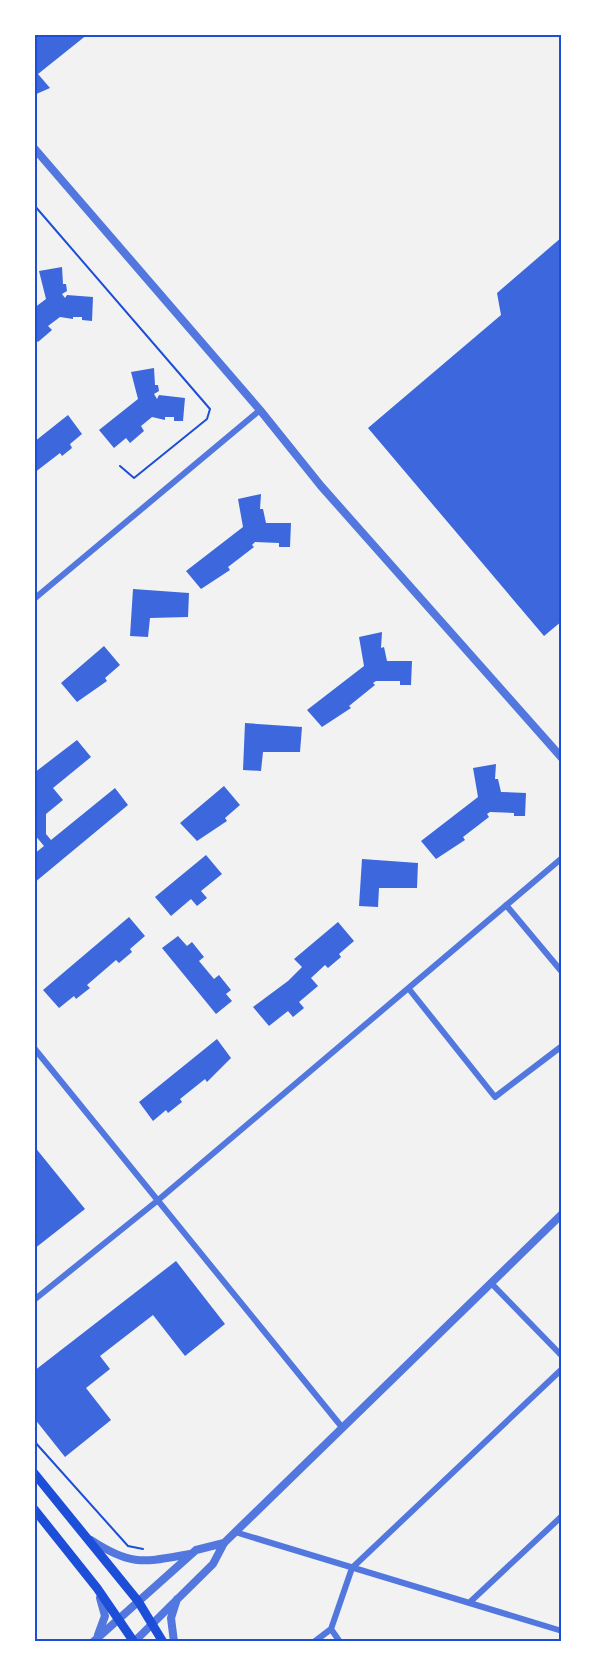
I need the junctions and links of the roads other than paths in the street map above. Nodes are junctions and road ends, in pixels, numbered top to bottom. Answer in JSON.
{"nodes":[{"id":1,"x":34,"y":148,"type":"edge"},
{"id":2,"x":260,"y":410,"type":"junction"},
{"id":3,"x":34,"y":599,"type":"edge"},
{"id":4,"x":561,"y":758,"type":"edge"},
{"id":5,"x":561,"y":858,"type":"edge"},
{"id":6,"x":506,"y":905,"type":"junction"},
{"id":7,"x":561,"y":972,"type":"edge"},
{"id":8,"x":409,"y":989,"type":"junction"},
{"id":9,"x":561,"y":1046,"type":"edge"},
{"id":10,"x":34,"y":1048,"type":"edge"},
{"id":11,"x":157,"y":1201,"type":"junction"},
{"id":12,"x":561,"y":1214,"type":"edge"},
{"id":13,"x":491,"y":1283,"type":"junction"},
{"id":14,"x":34,"y":1300,"type":"edge"},
{"id":15,"x":561,"y":1356,"type":"edge"},
{"id":16,"x":561,"y":1369,"type":"edge"},
{"id":17,"x":341,"y":1426,"type":"junction"},
{"id":18,"x":34,"y":1473,"type":"edge"},
{"id":19,"x":34,"y":1509,"type":"edge"},
{"id":20,"x":561,"y":1516,"type":"edge"},
{"id":21,"x":235,"y":1532,"type":"junction"},
{"id":22,"x":86,"y":1537,"type":"junction"},
{"id":23,"x":224,"y":1543,"type":"junction"},
{"id":24,"x":192,"y":1554,"type":"junction"},
{"id":25,"x":352,"y":1568,"type":"junction"},
{"id":26,"x":95,"y":1586,"type":"junction"},
{"id":27,"x":177,"y":1599,"type":"junction"},
{"id":28,"x":138,"y":1600,"type":"junction"},
{"id":29,"x":469,"y":1603,"type":"junction"},
{"id":30,"x":118,"y":1617,"type":"junction"},
{"id":31,"x":151,"y":1625,"type":"junction"},
{"id":32,"x":331,"y":1629,"type":"junction"},
{"id":33,"x":561,"y":1631,"type":"edge"},
{"id":34,"x":95,"y":1639,"type":"edge"},
{"id":35,"x":134,"y":1641,"type":"edge"},
{"id":36,"x":163,"y":1641,"type":"edge"},
{"id":37,"x":174,"y":1641,"type":"edge"},
{"id":38,"x":314,"y":1641,"type":"edge"},
{"id":39,"x":340,"y":1641,"type":"edge"}],
"edges":[{"from":1,"to":2,"type":"street"},
{"from":2,"to":3,"type":"street"},
{"from":2,"to":4,"type":"street"},
{"from":5,"to":6,"type":"street"},
{"from":6,"to":7,"type":"street"},
{"from":6,"to":8,"type":"street"},
{"from":8,"to":9,"type":"street"},
{"from":8,"to":11,"type":"street"},
{"from":10,"to":11,"type":"street"},
{"from":11,"to":14,"type":"street"},
{"from":11,"to":17,"type":"street"},
{"from":12,"to":13,"type":"street"},
{"from":13,"to":15,"type":"street"},
{"from":13,"to":17,"type":"street"},
{"from":16,"to":25,"type":"street"},
{"from":17,"to":21,"type":"street"},
{"from":18,"to":22,"type":"main road"},
{"from":19,"to":26,"type":"main road"},
{"from":20,"to":29,"type":"street"},
{"from":21,"to":23,"type":"street"},
{"from":21,"to":25,"type":"street"},
{"from":22,"to":24,"type":"street"},
{"from":22,"to":28,"type":"main road"},
{"from":23,"to":24,"type":"street"},
{"from":23,"to":27,"type":"street"},
{"from":24,"to":28,"type":"street"},
{"from":25,"to":29,"type":"street"},
{"from":25,"to":32,"type":"street"},
{"from":26,"to":30,"type":"main road"},
{"from":26,"to":34,"type":"street"},
{"from":27,"to":31,"type":"street"},
{"from":27,"to":37,"type":"street"},
{"from":28,"to":30,"type":"street"},
{"from":28,"to":31,"type":"main road"},
{"from":29,"to":33,"type":"street"},
{"from":30,"to":34,"type":"street"},
{"from":30,"to":35,"type":"main road"},
{"from":31,"to":35,"type":"street"},
{"from":31,"to":36,"type":"main road"},
{"from":32,"to":38,"type":"street"},
{"from":32,"to":39,"type":"street"}]}
